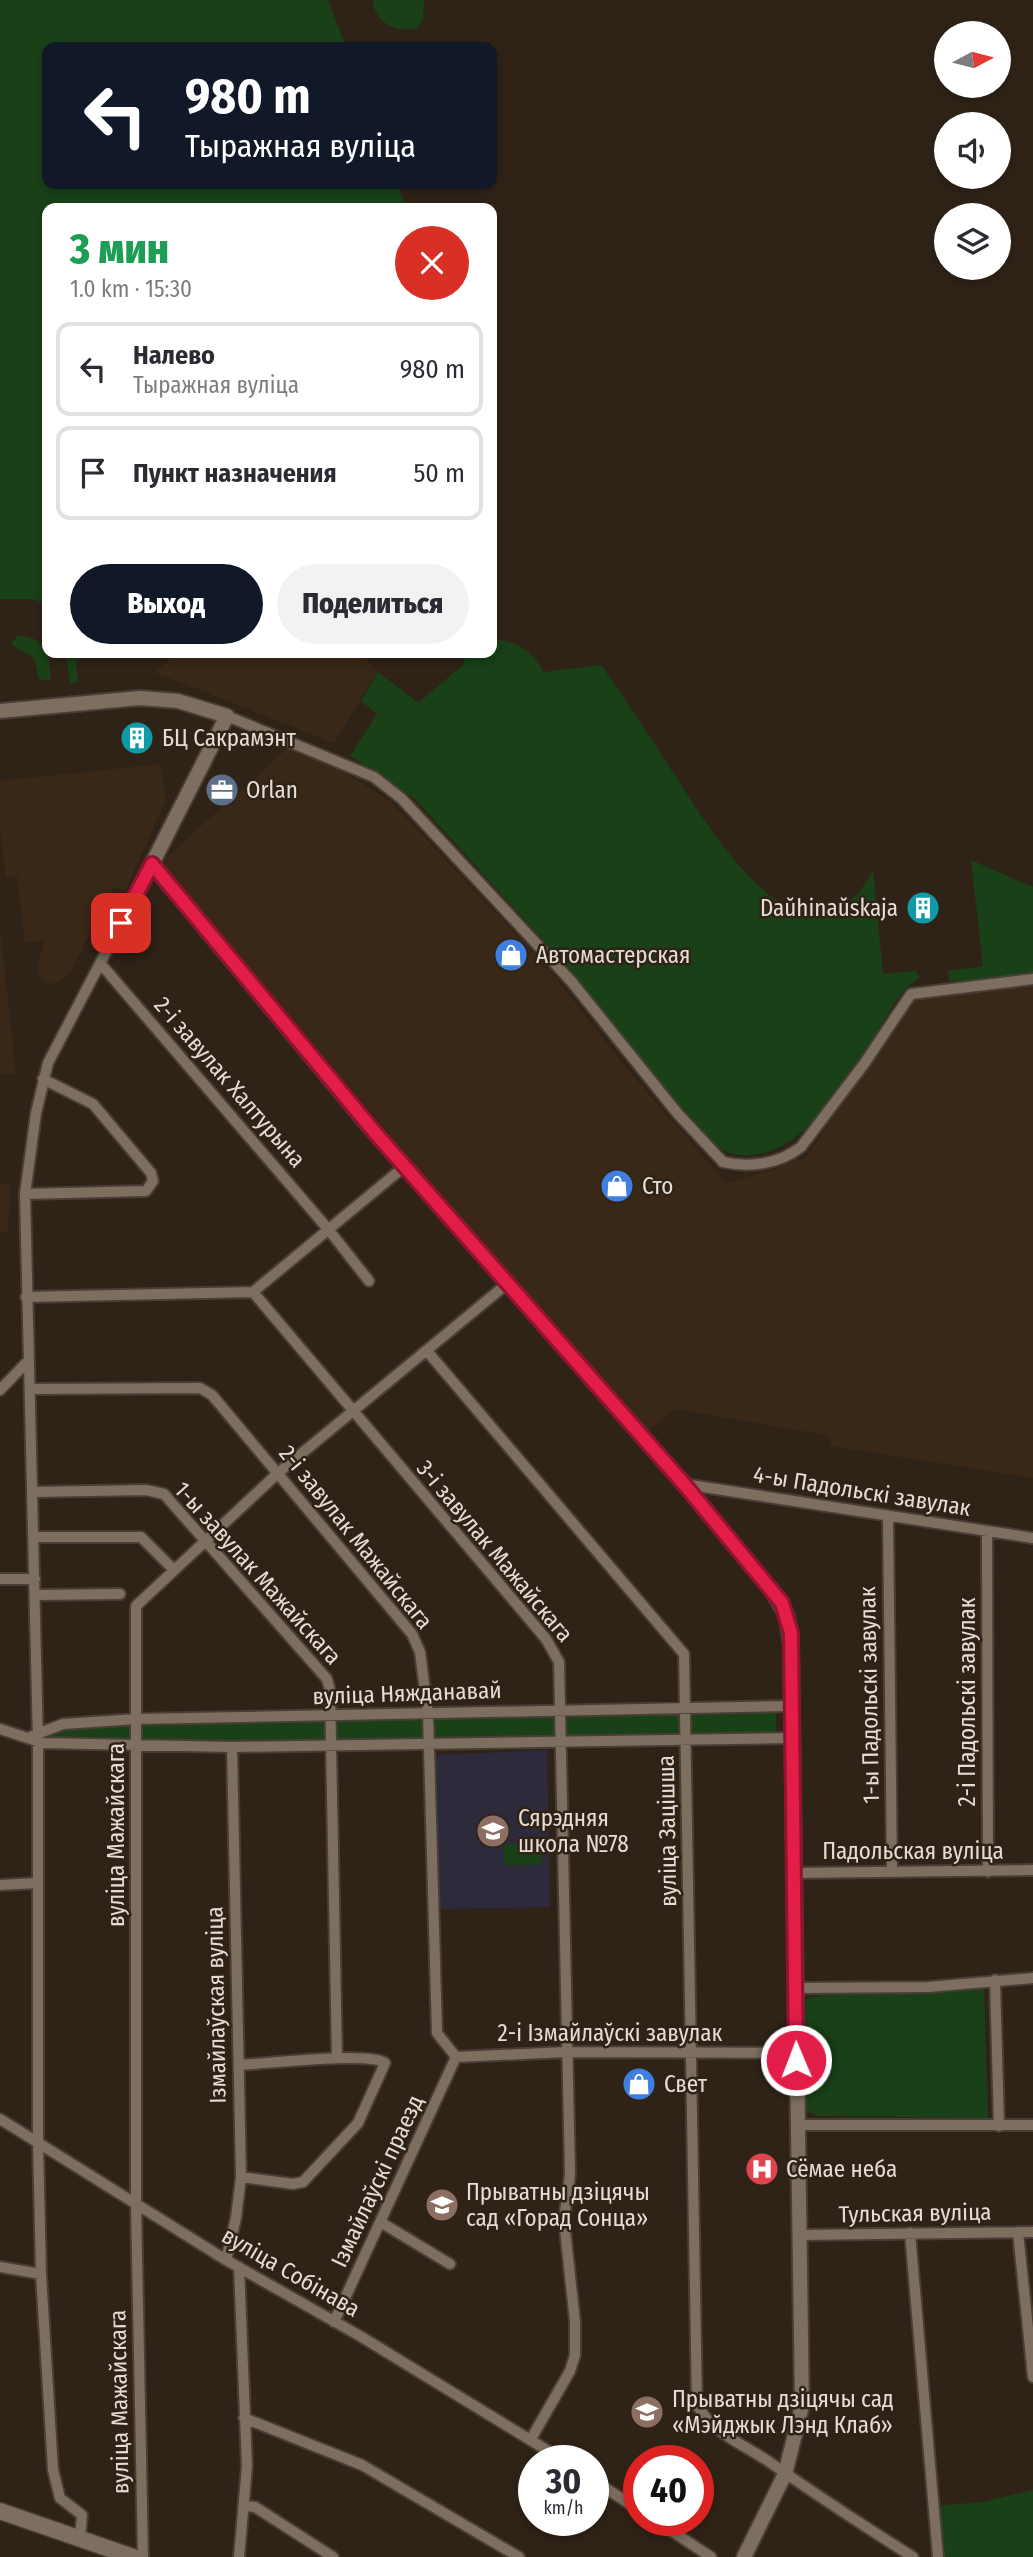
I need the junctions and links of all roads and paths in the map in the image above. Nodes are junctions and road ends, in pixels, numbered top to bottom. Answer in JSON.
{"nodes":[{"id":1,"x":0,"y":711,"type":"edge"},
{"id":2,"x":227,"y":716,"type":"junction"},
{"id":3,"x":152,"y":864,"type":"junction"},
{"id":4,"x":100,"y":963,"type":"junction"},
{"id":5,"x":1033,"y":979,"type":"edge"},
{"id":6,"x":43,"y":1079,"type":"junction"},
{"id":7,"x":405,"y":1166,"type":"junction"},
{"id":8,"x":25,"y":1194,"type":"junction"},
{"id":9,"x":328,"y":1229,"type":"junction"},
{"id":10,"x":369,"y":1281,"type":"dead end"},
{"id":11,"x":509,"y":1283,"type":"junction"},
{"id":12,"x":253,"y":1293,"type":"junction"},
{"id":13,"x":26,"y":1297,"type":"junction"},
{"id":14,"x":427,"y":1351,"type":"junction"},
{"id":15,"x":28,"y":1362,"type":"junction"},
{"id":16,"x":30,"y":1389,"type":"junction"},
{"id":17,"x":0,"y":1390,"type":"edge"},
{"id":18,"x":352,"y":1413,"type":"junction"},
{"id":19,"x":278,"y":1473,"type":"junction"},
{"id":20,"x":684,"y":1484,"type":"junction"},
{"id":21,"x":32,"y":1492,"type":"junction"},
{"id":22,"x":888,"y":1517,"type":"junction"},
{"id":23,"x":988,"y":1532,"type":"junction"},
{"id":24,"x":33,"y":1537,"type":"junction"},
{"id":25,"x":1033,"y":1538,"type":"edge"},
{"id":26,"x":207,"y":1541,"type":"junction"},
{"id":27,"x":174,"y":1570,"type":"junction"},
{"id":28,"x":0,"y":1579,"type":"edge"},
{"id":29,"x":35,"y":1579,"type":"junction"},
{"id":30,"x":120,"y":1594,"type":"dead end"},
{"id":31,"x":35,"y":1595,"type":"junction"},
{"id":32,"x":792,"y":1706,"type":"junction"},
{"id":33,"x":687,"y":1708,"type":"junction"},
{"id":34,"x":560,"y":1709,"type":"junction"},
{"id":35,"x":428,"y":1714,"type":"junction"},
{"id":36,"x":331,"y":1717,"type":"junction"},
{"id":37,"x":137,"y":1719,"type":"junction"},
{"id":38,"x":0,"y":1729,"type":"edge"},
{"id":39,"x":34,"y":1738,"type":"junction"},
{"id":40,"x":792,"y":1738,"type":"junction"},
{"id":41,"x":687,"y":1739,"type":"junction"},
{"id":42,"x":560,"y":1740,"type":"junction"},
{"id":43,"x":137,"y":1745,"type":"junction"},
{"id":44,"x":429,"y":1746,"type":"junction"},
{"id":45,"x":232,"y":1747,"type":"junction"},
{"id":46,"x":332,"y":1747,"type":"junction"},
{"id":47,"x":1033,"y":1870,"type":"edge"},
{"id":48,"x":892,"y":1872,"type":"junction"},
{"id":49,"x":988,"y":1872,"type":"junction"},
{"id":50,"x":793,"y":1873,"type":"junction"},
{"id":51,"x":37,"y":1883,"type":"junction"},
{"id":52,"x":0,"y":1885,"type":"edge"},
{"id":53,"x":1033,"y":1978,"type":"edge"},
{"id":54,"x":995,"y":1980,"type":"junction"},
{"id":55,"x":795,"y":1988,"type":"junction"},
{"id":56,"x":566,"y":2052,"type":"junction"},
{"id":57,"x":690,"y":2053,"type":"junction"},
{"id":58,"x":796,"y":2053,"type":"junction"},
{"id":59,"x":456,"y":2057,"type":"junction"},
{"id":60,"x":337,"y":2059,"type":"junction"},
{"id":61,"x":239,"y":2065,"type":"junction"},
{"id":62,"x":0,"y":2119,"type":"edge"},
{"id":63,"x":797,"y":2125,"type":"junction"},
{"id":64,"x":1033,"y":2125,"type":"edge"},
{"id":65,"x":999,"y":2126,"type":"junction"},
{"id":66,"x":38,"y":2142,"type":"junction"},
{"id":67,"x":241,"y":2177,"type":"junction"},
{"id":68,"x":136,"y":2204,"type":"junction"},
{"id":69,"x":382,"y":2223,"type":"junction"},
{"id":70,"x":1018,"y":2232,"type":"junction"},
{"id":71,"x":1033,"y":2232,"type":"edge"},
{"id":72,"x":910,"y":2233,"type":"junction"},
{"id":73,"x":798,"y":2235,"type":"junction"},
{"id":74,"x":226,"y":2260,"type":"junction"},
{"id":75,"x":450,"y":2264,"type":"dead end"},
{"id":76,"x":0,"y":2267,"type":"edge"},
{"id":77,"x":239,"y":2267,"type":"junction"},
{"id":78,"x":41,"y":2274,"type":"junction"},
{"id":79,"x":334,"y":2322,"type":"junction"},
{"id":80,"x":1033,"y":2378,"type":"edge"},
{"id":81,"x":244,"y":2418,"type":"junction"},
{"id":82,"x":531,"y":2439,"type":"junction"},
{"id":83,"x":540,"y":2445,"type":"edge"},
{"id":84,"x":785,"y":2474,"type":"junction"},
{"id":85,"x":246,"y":2506,"type":"junction"},
{"id":86,"x":0,"y":2511,"type":"edge"},
{"id":87,"x":679,"y":2536,"type":"edge"},
{"id":88,"x":80,"y":2537,"type":"junction"},
{"id":89,"x":133,"y":2557,"type":"edge"},
{"id":90,"x":143,"y":2557,"type":"edge"},
{"id":91,"x":239,"y":2557,"type":"edge"},
{"id":92,"x":333,"y":2557,"type":"edge"},
{"id":93,"x":519,"y":2557,"type":"edge"},
{"id":94,"x":711,"y":2557,"type":"edge"},
{"id":95,"x":744,"y":2557,"type":"edge"},
{"id":96,"x":913,"y":2557,"type":"edge"},
{"id":97,"x":938,"y":2557,"type":"edge"}],
"edges":[{"from":1,"to":2,"type":"street"},
{"from":2,"to":3,"type":"street"},
{"from":2,"to":5,"type":"street"},
{"from":3,"to":4,"type":"street"},
{"from":3,"to":7,"type":"street"},
{"from":4,"to":6,"type":"street"},
{"from":4,"to":9,"type":"street","name":"2-і завулак Халтурына"},
{"from":6,"to":8,"type":"street"},
{"from":6,"to":8,"type":"street"},
{"from":7,"to":9,"type":"street"},
{"from":7,"to":11,"type":"street"},
{"from":8,"to":13,"type":"street"},
{"from":9,"to":10,"type":"street","name":"2-і завулак Халтурына"},
{"from":9,"to":12,"type":"street"},
{"from":11,"to":14,"type":"street","name":"вуліца Мажайскага"},
{"from":11,"to":20,"type":"street"},
{"from":12,"to":13,"type":"street"},
{"from":12,"to":18,"type":"street","name":"3-і завулак Мажайскага"},
{"from":13,"to":15,"type":"street"},
{"from":14,"to":18,"type":"street","name":"вуліца Мажайскага"},
{"from":14,"to":33,"type":"street","name":"вуліца Зацішша"},
{"from":15,"to":16,"type":"street"},
{"from":15,"to":17,"type":"street"},
{"from":16,"to":19,"type":"street","name":"2-і завулак Мажайскага"},
{"from":16,"to":21,"type":"street"},
{"from":18,"to":19,"type":"street","name":"вуліца Мажайскага"},
{"from":18,"to":34,"type":"street","name":"3-і завулак Мажайскага"},
{"from":19,"to":26,"type":"street","name":"вуліца Мажайскага"},
{"from":19,"to":35,"type":"street","name":"2-і завулак Мажайскага"},
{"from":20,"to":22,"type":"street","name":"4-ы Падольскі завулак"},
{"from":20,"to":32,"type":"street"},
{"from":21,"to":24,"type":"street"},
{"from":21,"to":26,"type":"street","name":"1-ы завулак Мажайскага"},
{"from":22,"to":23,"type":"street","name":"4-ы Падольскі завулак"},
{"from":22,"to":48,"type":"street","name":"1-ы Падольскі завулак"},
{"from":23,"to":25,"type":"street","name":"4-ы Падольскі завулак"},
{"from":23,"to":49,"type":"street","name":"2-і Падольскі завулак"},
{"from":24,"to":27,"type":"street"},
{"from":24,"to":29,"type":"street"},
{"from":26,"to":27,"type":"street","name":"вуліца Мажайскага"},
{"from":26,"to":36,"type":"street","name":"1-ы завулак Мажайскага"},
{"from":27,"to":37,"type":"street","name":"вуліца Мажайскага"},
{"from":28,"to":29,"type":"street"},
{"from":29,"to":31,"type":"street"},
{"from":30,"to":31,"type":"street"},
{"from":31,"to":39,"type":"street"},
{"from":32,"to":33,"type":"street","name":"вуліца Няжданавай"},
{"from":32,"to":40,"type":"street"},
{"from":33,"to":34,"type":"street","name":"вуліца Няжданавай"},
{"from":33,"to":41,"type":"street","name":"вуліца Зацішша"},
{"from":34,"to":35,"type":"street","name":"вуліца Няжданавай"},
{"from":34,"to":42,"type":"street","name":"3-і завулак Мажайскага"},
{"from":35,"to":36,"type":"street","name":"вуліца Няжданавай"},
{"from":35,"to":44,"type":"street","name":"2-і завулак Мажайскага"},
{"from":36,"to":37,"type":"street","name":"вуліца Няжданавай"},
{"from":36,"to":46,"type":"street","name":"1-ы завулак Мажайскага"},
{"from":37,"to":39,"type":"street","name":"вуліца Няжданавай"},
{"from":37,"to":43,"type":"street","name":"вуліца Мажайскага"},
{"from":38,"to":39,"type":"street"},
{"from":39,"to":43,"type":"street"},
{"from":39,"to":51,"type":"street"},
{"from":40,"to":41,"type":"street"},
{"from":40,"to":50,"type":"street"},
{"from":41,"to":42,"type":"street"},
{"from":41,"to":57,"type":"street","name":"вуліца Зацішша"},
{"from":42,"to":44,"type":"street"},
{"from":42,"to":56,"type":"street","name":"3-і завулак Мажайскага"},
{"from":43,"to":45,"type":"street"},
{"from":43,"to":68,"type":"street","name":"вуліца Мажайскага"},
{"from":44,"to":46,"type":"street"},
{"from":44,"to":59,"type":"street","name":"2-і завулак Мажайскага"},
{"from":45,"to":46,"type":"street"},
{"from":45,"to":61,"type":"street","name":"Ізмайлаўская вуліца"},
{"from":46,"to":60,"type":"street","name":"1-ы завулак Мажайскага"},
{"from":47,"to":49,"type":"street","name":"Падольская вуліца"},
{"from":48,"to":49,"type":"street","name":"Падольская вуліца"},
{"from":48,"to":50,"type":"street","name":"Падольская вуліца"},
{"from":50,"to":55,"type":"street"},
{"from":51,"to":52,"type":"street"},
{"from":51,"to":66,"type":"street"},
{"from":53,"to":54,"type":"street"},
{"from":54,"to":55,"type":"street"},
{"from":54,"to":65,"type":"street"},
{"from":55,"to":58,"type":"street"},
{"from":56,"to":57,"type":"street","name":"2-і Ізмайлаўскі завулак"},
{"from":56,"to":59,"type":"street","name":"2-і Ізмайлаўскі завулак"},
{"from":56,"to":82,"type":"street","name":"3-і завулак Мажайскага"},
{"from":57,"to":58,"type":"street","name":"2-і Ізмайлаўскі завулак"},
{"from":57,"to":84,"type":"street","name":"вуліца Зацішша"},
{"from":58,"to":63,"type":"street"},
{"from":59,"to":69,"type":"street","name":"Ізмайлаўскі праезд"},
{"from":60,"to":61,"type":"street"},
{"from":60,"to":67,"type":"street"},
{"from":61,"to":67,"type":"street","name":"Ізмайлаўская вуліца"},
{"from":62,"to":66,"type":"street","name":"вуліца Собінава"},
{"from":63,"to":65,"type":"street"},
{"from":63,"to":73,"type":"street"},
{"from":64,"to":65,"type":"street"},
{"from":66,"to":68,"type":"street","name":"вуліца Собінава"},
{"from":66,"to":78,"type":"street"},
{"from":67,"to":74,"type":"street","name":"Ізмайлаўская вуліца"},
{"from":68,"to":74,"type":"street","name":"вуліца Собінава"},
{"from":68,"to":90,"type":"street","name":"вуліца Мажайскага"},
{"from":69,"to":75,"type":"street"},
{"from":69,"to":79,"type":"street","name":"Ізмайлаўскі праезд"},
{"from":70,"to":71,"type":"street","name":"Тульская вуліца"},
{"from":70,"to":72,"type":"street","name":"Тульская вуліца"},
{"from":70,"to":80,"type":"street"},
{"from":72,"to":73,"type":"street","name":"Тульская вуліца"},
{"from":72,"to":97,"type":"street"},
{"from":73,"to":84,"type":"street"},
{"from":74,"to":77,"type":"street","name":"вуліца Собінава"},
{"from":76,"to":78,"type":"street"},
{"from":77,"to":79,"type":"street","name":"вуліца Собінава"},
{"from":77,"to":81,"type":"street"},
{"from":78,"to":88,"type":"street"},
{"from":79,"to":82,"type":"street","name":"вуліца Собінава"},
{"from":81,"to":85,"type":"street"},
{"from":81,"to":93,"type":"street"},
{"from":82,"to":83,"type":"street","name":"вуліца Собінава"},
{"from":84,"to":95,"type":"street"},
{"from":84,"to":96,"type":"street"},
{"from":85,"to":91,"type":"street"},
{"from":85,"to":92,"type":"street"},
{"from":86,"to":88,"type":"main road"},
{"from":87,"to":94,"type":"street"},
{"from":88,"to":89,"type":"main road"}]}
